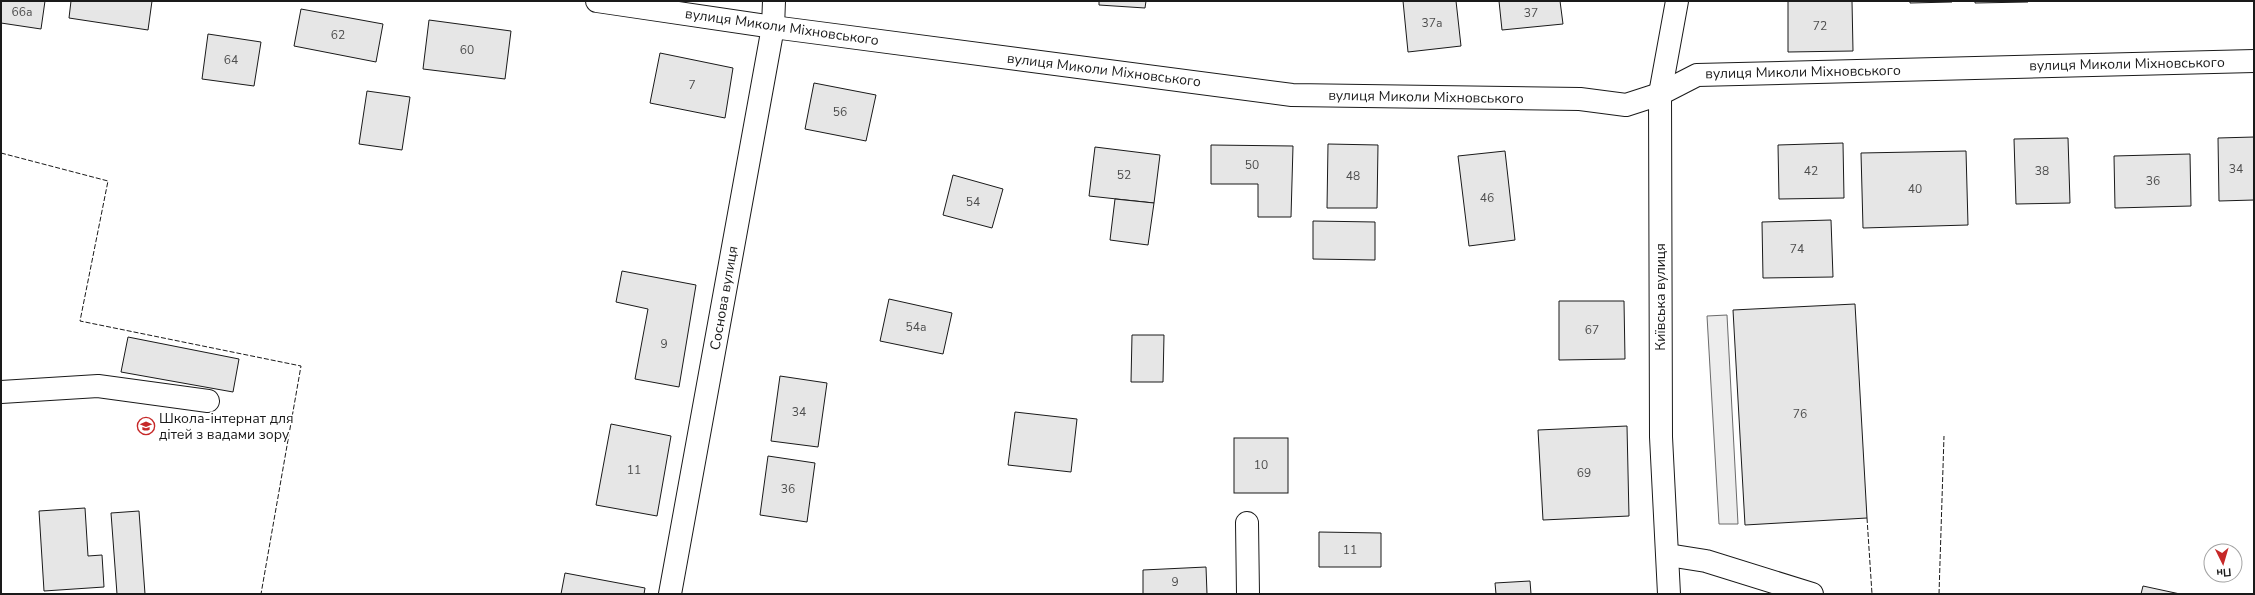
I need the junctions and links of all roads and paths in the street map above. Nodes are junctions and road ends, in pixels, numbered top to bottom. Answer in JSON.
{"nodes":[{"id":1,"x":597,"y":1,"type":"edge"},
{"id":2,"x":774,"y":1,"type":"edge"},
{"id":3,"x":1677,"y":1,"type":"edge"},
{"id":4,"x":773,"y":27,"type":"junction"},
{"id":5,"x":2254,"y":60,"type":"edge"},
{"id":6,"x":1660,"y":94,"type":"junction"},
{"id":7,"x":1,"y":392,"type":"edge"},
{"id":8,"x":208,"y":401,"type":"dead end"},
{"id":9,"x":1247,"y":523,"type":"dead end"},
{"id":10,"x":1668,"y":555,"type":"junction"},
{"id":11,"x":670,"y":594,"type":"edge"},
{"id":12,"x":1248,"y":594,"type":"edge"},
{"id":13,"x":1669,"y":594,"type":"edge"},
{"id":14,"x":1812,"y":594,"type":"edge"}],
"edges":[{"from":1,"to":4,"type":"street","name":"вулиця Миколи Міхновського"},
{"from":2,"to":4,"type":"street","name":"Соснова вулиця"},
{"from":3,"to":6,"type":"street","name":"Київська вулиця"},
{"from":4,"to":6,"type":"street","name":"вулиця Миколи Міхновського"},
{"from":4,"to":11,"type":"street","name":"Соснова вулиця"},
{"from":5,"to":6,"type":"street","name":"вулиця Миколи Міхновського"},
{"from":6,"to":10,"type":"street","name":"Київська вулиця"},
{"from":7,"to":8,"type":"street"},
{"from":9,"to":12,"type":"street"},
{"from":10,"to":13,"type":"street","name":"Київська вулиця"},
{"from":10,"to":14,"type":"street"}]}
